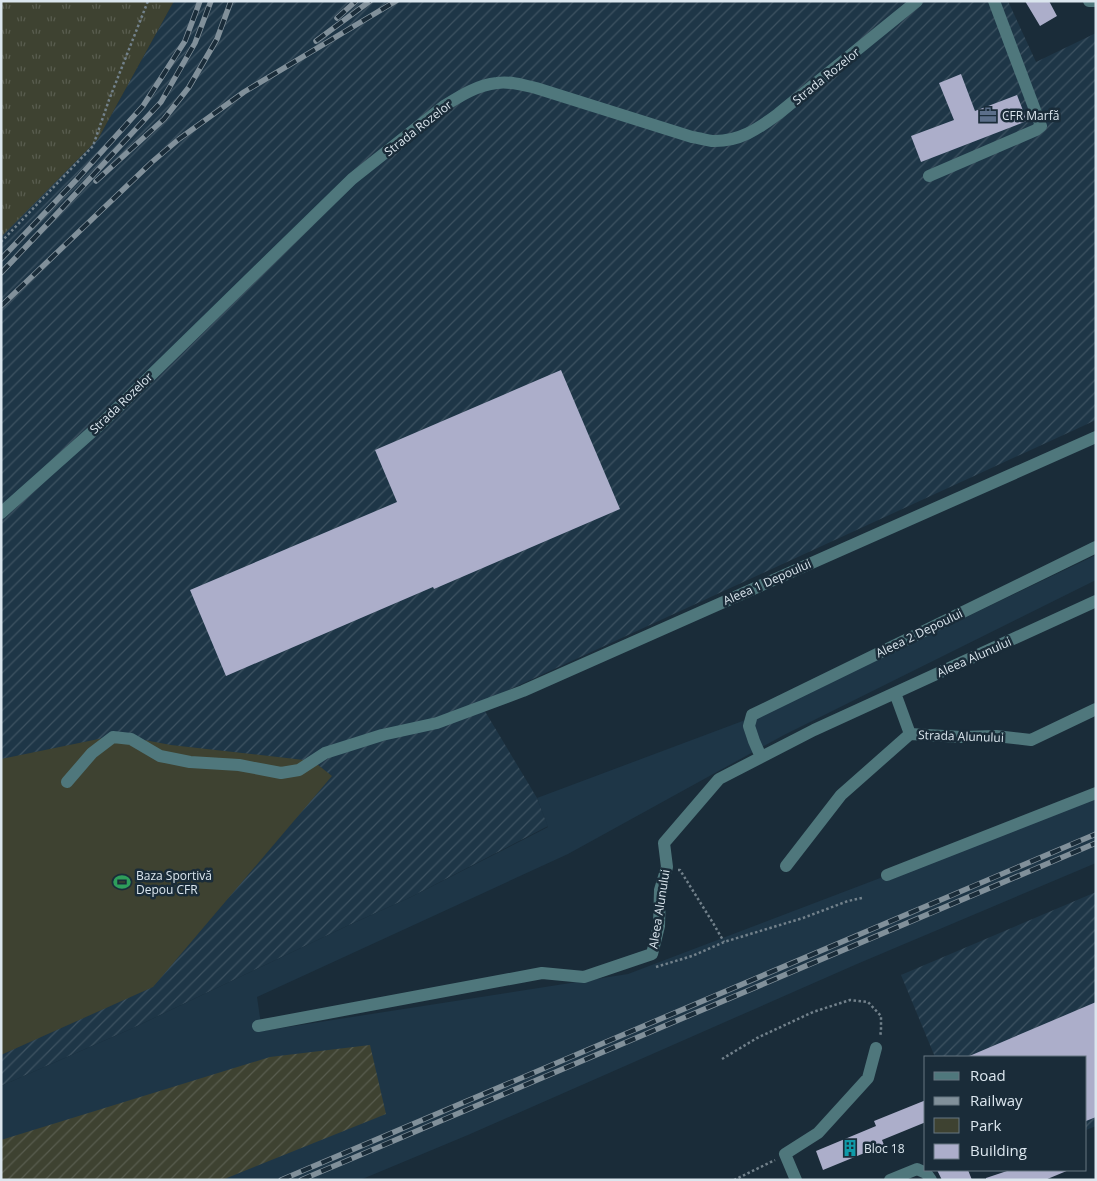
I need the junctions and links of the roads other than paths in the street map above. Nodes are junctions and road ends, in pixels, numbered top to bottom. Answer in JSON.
{"nodes":[{"id":1,"x":917,"y":1,"type":"edge"},
{"id":2,"x":994,"y":1,"type":"edge"},
{"id":3,"x":1089,"y":1,"type":"edge"},
{"id":4,"x":1094,"y":1,"type":"edge"},
{"id":5,"x":929,"y":176,"type":"dead end"},
{"id":6,"x":1096,"y":437,"type":"edge"},
{"id":7,"x":1,"y":513,"type":"edge"},
{"id":8,"x":1096,"y":547,"type":"edge"},
{"id":9,"x":1096,"y":601,"type":"edge"},
{"id":10,"x":895,"y":693,"type":"junction"},
{"id":11,"x":1096,"y":709,"type":"edge"},
{"id":12,"x":910,"y":734,"type":"junction"},
{"id":13,"x":761,"y":757,"type":"junction"},
{"id":14,"x":67,"y":782,"type":"dead end"},
{"id":15,"x":1096,"y":794,"type":"edge"},
{"id":16,"x":786,"y":866,"type":"dead end"},
{"id":17,"x":887,"y":875,"type":"dead end"},
{"id":18,"x":258,"y":1026,"type":"dead end"},
{"id":19,"x":876,"y":1048,"type":"road end"},
{"id":20,"x":796,"y":1180,"type":"edge"},
{"id":21,"x":890,"y":1180,"type":"edge"},
{"id":22,"x":932,"y":1180,"type":"edge"}],
"edges":[{"from":1,"to":7,"type":"street","name":"Strada Rozelor"},
{"from":2,"to":5,"type":"street"},
{"from":3,"to":4,"type":"street"},
{"from":6,"to":14,"type":"street","name":"Aleea 1 Depoului"},
{"from":8,"to":13,"type":"street","name":"Aleea 2 Depoului"},
{"from":9,"to":10,"type":"street","name":"Aleea Alunului"},
{"from":10,"to":12,"type":"street"},
{"from":10,"to":13,"type":"street","name":"Aleea Alunului"},
{"from":11,"to":12,"type":"street","name":"Strada Alunului"},
{"from":12,"to":16,"type":"street","name":"Strada Alunului"},
{"from":13,"to":18,"type":"street","name":"Aleea Alunului"},
{"from":15,"to":17,"type":"street"},
{"from":19,"to":20,"type":"street"},
{"from":21,"to":22,"type":"street"}]}
